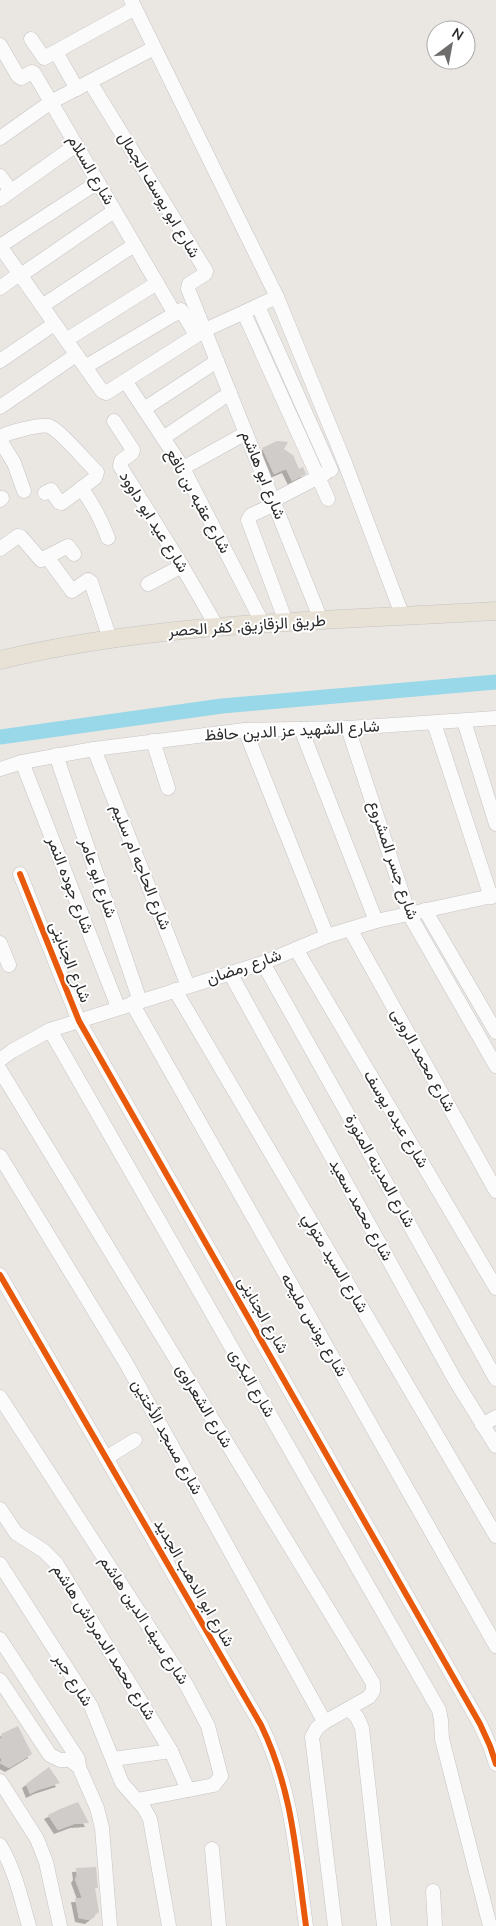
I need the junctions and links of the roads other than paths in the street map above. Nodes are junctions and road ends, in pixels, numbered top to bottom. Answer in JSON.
{"nodes":[{"id":1,"x":133,"y":4,"type":"edge"},
{"id":2,"x":31,"y":39,"type":"dead end"},
{"id":3,"x":0,"y":45,"type":"edge"},
{"id":4,"x":154,"y":48,"type":"junction"},
{"id":5,"x":56,"y":52,"type":"junction"},
{"id":6,"x":90,"y":82,"type":"junction"},
{"id":7,"x":77,"y":89,"type":"junction"},
{"id":8,"x":51,"y":102,"type":"junction"},
{"id":9,"x":0,"y":138,"type":"edge"},
{"id":10,"x":76,"y":145,"type":"junction"},
{"id":11,"x":0,"y":176,"type":"edge"},
{"id":12,"x":98,"y":182,"type":"junction"},
{"id":13,"x":5,"y":195,"type":"edge"},
{"id":14,"x":114,"y":211,"type":"junction"},
{"id":15,"x":134,"y":245,"type":"junction"},
{"id":16,"x":0,"y":246,"type":"edge"},
{"id":17,"x":20,"y":275,"type":"junction"},
{"id":18,"x":157,"y":283,"type":"junction"},
{"id":19,"x":0,"y":288,"type":"edge"},
{"id":20,"x":277,"y":297,"type":"junction"},
{"id":21,"x":42,"y":306,"type":"junction"},
{"id":22,"x":258,"y":306,"type":"junction"},
{"id":23,"x":244,"y":313,"type":"junction"},
{"id":24,"x":175,"y":314,"type":"junction"},
{"id":25,"x":54,"y":324,"type":"junction"},
{"id":26,"x":200,"y":333,"type":"junction"},
{"id":27,"x":66,"y":340,"type":"junction"},
{"id":28,"x":76,"y":355,"type":"junction"},
{"id":29,"x":0,"y":361,"type":"edge"},
{"id":30,"x":217,"y":361,"type":"junction"},
{"id":31,"x":85,"y":367,"type":"junction"},
{"id":32,"x":126,"y":382,"type":"junction"},
{"id":33,"x":230,"y":393,"type":"junction"},
{"id":34,"x":0,"y":407,"type":"edge"},
{"id":35,"x":144,"y":409,"type":"junction"},
{"id":36,"x":114,"y":421,"type":"dead end"},
{"id":37,"x":246,"y":433,"type":"junction"},
{"id":38,"x":0,"y":438,"type":"edge"},
{"id":39,"x":163,"y":438,"type":"junction"},
{"id":40,"x":344,"y":464,"type":"junction"},
{"id":41,"x":183,"y":468,"type":"junction"},
{"id":42,"x":331,"y":470,"type":"junction"},
{"id":43,"x":318,"y":477,"type":"junction"},
{"id":44,"x":81,"y":488,"type":"junction"},
{"id":45,"x":24,"y":491,"type":"dead end"},
{"id":46,"x":45,"y":492,"type":"dead end"},
{"id":47,"x":328,"y":499,"type":"dead end"},
{"id":48,"x":275,"y":502,"type":"junction"},
{"id":49,"x":108,"y":538,"type":"dead end"},
{"id":50,"x":0,"y":549,"type":"edge"},
{"id":51,"x":74,"y":554,"type":"dead end"},
{"id":52,"x":47,"y":557,"type":"junction"},
{"id":53,"x":182,"y":566,"type":"junction"},
{"id":54,"x":148,"y":584,"type":"dead end"},
{"id":55,"x":496,"y":612,"type":"edge"},
{"id":56,"x":403,"y":617,"type":"junction"},
{"id":57,"x":321,"y":620,"type":"junction"},
{"id":58,"x":286,"y":622,"type":"junction"},
{"id":59,"x":263,"y":624,"type":"junction"},
{"id":60,"x":217,"y":627,"type":"junction"},
{"id":61,"x":110,"y":639,"type":"junction"},
{"id":62,"x":0,"y":660,"type":"edge"},
{"id":63,"x":496,"y":718,"type":"edge"},
{"id":64,"x":464,"y":721,"type":"junction"},
{"id":65,"x":434,"y":723,"type":"junction"},
{"id":66,"x":348,"y":728,"type":"junction"},
{"id":67,"x":301,"y":729,"type":"junction"},
{"id":68,"x":245,"y":730,"type":"junction"},
{"id":69,"x":153,"y":741,"type":"junction"},
{"id":70,"x":94,"y":749,"type":"junction"},
{"id":71,"x":56,"y":755,"type":"junction"},
{"id":72,"x":22,"y":762,"type":"junction"},
{"id":73,"x":0,"y":769,"type":"edge"},
{"id":74,"x":168,"y":788,"type":"dead end"},
{"id":75,"x":496,"y":824,"type":"edge"},
{"id":76,"x":20,"y":874,"type":"dead end"},
{"id":77,"x":493,"y":896,"type":"edge"},
{"id":78,"x":425,"y":910,"type":"junction"},
{"id":79,"x":409,"y":914,"type":"junction"},
{"id":80,"x":376,"y":921,"type":"junction"},
{"id":81,"x":350,"y":929,"type":"junction"},
{"id":82,"x":327,"y":936,"type":"junction"},
{"id":83,"x":0,"y":943,"type":"edge"},
{"id":84,"x":296,"y":949,"type":"junction"},
{"id":85,"x":263,"y":963,"type":"junction"},
{"id":86,"x":9,"y":965,"type":"dead end"},
{"id":87,"x":230,"y":973,"type":"junction"},
{"id":88,"x":181,"y":988,"type":"junction"},
{"id":89,"x":136,"y":1002,"type":"junction"},
{"id":90,"x":118,"y":1008,"type":"junction"},
{"id":91,"x":80,"y":1021,"type":"junction"},
{"id":92,"x":50,"y":1030,"type":"junction"},
{"id":93,"x":496,"y":1032,"type":"edge"},
{"id":94,"x":0,"y":1060,"type":"edge"},
{"id":95,"x":496,"y":1066,"type":"edge"},
{"id":96,"x":0,"y":1070,"type":"edge"},
{"id":97,"x":0,"y":1156,"type":"edge"},
{"id":98,"x":496,"y":1191,"type":"edge"},
{"id":99,"x":0,"y":1275,"type":"edge"},
{"id":100,"x":496,"y":1288,"type":"edge"},
{"id":101,"x":496,"y":1379,"type":"edge"},
{"id":102,"x":0,"y":1397,"type":"edge"},
{"id":103,"x":496,"y":1417,"type":"edge"},
{"id":104,"x":482,"y":1425,"type":"junction"},
{"id":105,"x":135,"y":1440,"type":"dead end"},
{"id":106,"x":496,"y":1446,"type":"edge"},
{"id":107,"x":106,"y":1458,"type":"junction"},
{"id":108,"x":0,"y":1509,"type":"edge"},
{"id":109,"x":496,"y":1536,"type":"edge"},
{"id":110,"x":0,"y":1564,"type":"edge"},
{"id":111,"x":0,"y":1639,"type":"edge"},
{"id":112,"x":496,"y":1646,"type":"edge"},
{"id":113,"x":0,"y":1680,"type":"edge"},
{"id":114,"x":349,"y":1709,"type":"junction"},
{"id":115,"x":323,"y":1723,"type":"junction"},
{"id":116,"x":171,"y":1751,"type":"junction"},
{"id":117,"x":113,"y":1760,"type":"junction"},
{"id":118,"x":496,"y":1764,"type":"edge"},
{"id":119,"x":79,"y":1767,"type":"junction"},
{"id":120,"x":0,"y":1781,"type":"edge"},
{"id":121,"x":188,"y":1790,"type":"junction"},
{"id":122,"x":137,"y":1800,"type":"junction"},
{"id":123,"x":0,"y":1845,"type":"edge"},
{"id":124,"x":212,"y":1849,"type":"dead end"},
{"id":125,"x":433,"y":1891,"type":"dead end"},
{"id":126,"x":29,"y":1926,"type":"edge"},
{"id":127,"x":60,"y":1926,"type":"edge"},
{"id":128,"x":110,"y":1926,"type":"edge"},
{"id":129,"x":169,"y":1926,"type":"edge"},
{"id":130,"x":219,"y":1926,"type":"edge"},
{"id":131,"x":306,"y":1926,"type":"edge"},
{"id":132,"x":335,"y":1926,"type":"edge"},
{"id":133,"x":384,"y":1926,"type":"edge"},
{"id":134,"x":435,"y":1926,"type":"edge"},
{"id":135,"x":490,"y":1926,"type":"edge"}],
"edges":[{"from":1,"to":4,"type":"street"},
{"from":1,"to":5,"type":"street"},
{"from":2,"to":5,"type":"street"},
{"from":3,"to":8,"type":"street","name":"شارع السلام"},
{"from":4,"to":6,"type":"street"},
{"from":4,"to":20,"type":"street"},
{"from":5,"to":7,"type":"street"},
{"from":6,"to":7,"type":"street"},
{"from":6,"to":26,"type":"street","name":"شارع ابو يوسف الجمال"},
{"from":7,"to":8,"type":"street"},
{"from":8,"to":9,"type":"street"},
{"from":8,"to":10,"type":"street","name":"شارع السلام"},
{"from":10,"to":12,"type":"street","name":"شارع السلام"},
{"from":10,"to":13,"type":"street"},
{"from":11,"to":13,"type":"street"},
{"from":12,"to":14,"type":"street","name":"شارع السلام"},
{"from":12,"to":16,"type":"street"},
{"from":14,"to":15,"type":"street","name":"شارع السلام"},
{"from":14,"to":17,"type":"street"},
{"from":15,"to":18,"type":"street","name":"شارع السلام"},
{"from":15,"to":21,"type":"street"},
{"from":16,"to":17,"type":"street"},
{"from":17,"to":19,"type":"street"},
{"from":17,"to":21,"type":"street"},
{"from":18,"to":24,"type":"street","name":"شارع السلام"},
{"from":18,"to":27,"type":"street"},
{"from":20,"to":22,"type":"street"},
{"from":20,"to":40,"type":"street"},
{"from":21,"to":25,"type":"street"},
{"from":22,"to":23,"type":"street"},
{"from":22,"to":42,"type":"street"},
{"from":23,"to":26,"type":"street"},
{"from":23,"to":43,"type":"street"},
{"from":24,"to":26,"type":"street"},
{"from":24,"to":31,"type":"street"},
{"from":25,"to":27,"type":"street"},
{"from":25,"to":29,"type":"street"},
{"from":26,"to":30,"type":"street","name":"شارع ابو هاشم"},
{"from":26,"to":32,"type":"street"},
{"from":27,"to":28,"type":"street"},
{"from":28,"to":31,"type":"street"},
{"from":28,"to":34,"type":"street"},
{"from":30,"to":33,"type":"street","name":"شارع ابو هاشم"},
{"from":30,"to":35,"type":"street"},
{"from":31,"to":32,"type":"street"},
{"from":32,"to":35,"type":"street","name":"شارع عقبه بن نافع"},
{"from":33,"to":37,"type":"street","name":"شارع ابو هاشم"},
{"from":33,"to":39,"type":"street"},
{"from":35,"to":39,"type":"street","name":"شارع عقبه بن نافع"},
{"from":36,"to":53,"type":"street","name":"شارع عيد ابو داوود"},
{"from":37,"to":41,"type":"street"},
{"from":37,"to":48,"type":"street","name":"شارع ابو هاشم"},
{"from":38,"to":44,"type":"street"},
{"from":38,"to":45,"type":"street"},
{"from":39,"to":41,"type":"street","name":"شارع عقبه بن نافع"},
{"from":40,"to":42,"type":"street"},
{"from":40,"to":56,"type":"street"},
{"from":41,"to":59,"type":"street","name":"شارع عقبه بن نافع"},
{"from":42,"to":43,"type":"street"},
{"from":43,"to":47,"type":"street"},
{"from":43,"to":48,"type":"street"},
{"from":44,"to":46,"type":"street"},
{"from":44,"to":49,"type":"street"},
{"from":48,"to":57,"type":"street","name":"شارع ابو هاشم"},
{"from":48,"to":58,"type":"street"},
{"from":50,"to":52,"type":"street"},
{"from":51,"to":52,"type":"street"},
{"from":52,"to":61,"type":"street"},
{"from":53,"to":54,"type":"street"},
{"from":53,"to":60,"type":"street","name":"شارع عيد ابو داوود"},
{"from":55,"to":56,"type":"main road","name":"طريق الزقازيق, كفر الحصر"},
{"from":56,"to":57,"type":"main road","name":"طريق الزقازيق, كفر الحصر"},
{"from":57,"to":58,"type":"main road","name":"طريق الزقازيق, كفر الحصر"},
{"from":58,"to":59,"type":"main road","name":"طريق الزقازيق, كفر الحصر"},
{"from":59,"to":60,"type":"main road","name":"طريق الزقازيق, كفر الحصر"},
{"from":60,"to":61,"type":"main road","name":"طريق الزقازيق, كفر الحصر"},
{"from":61,"to":62,"type":"main road","name":"طريق الزقازيق, كفر الحصر"},
{"from":63,"to":64,"type":"street","name":"شارع الشهيد عز الدين حافظ"},
{"from":64,"to":65,"type":"street","name":"شارع الشهيد عز الدين حافظ"},
{"from":64,"to":75,"type":"street"},
{"from":65,"to":66,"type":"street","name":"شارع الشهيد عز الدين حافظ"},
{"from":65,"to":77,"type":"street"},
{"from":66,"to":67,"type":"street","name":"شارع الشهيد عز الدين حافظ"},
{"from":66,"to":79,"type":"street","name":"شارع جسر المشروع"},
{"from":67,"to":68,"type":"street","name":"شارع الشهيد عز الدين حافظ"},
{"from":67,"to":80,"type":"street"},
{"from":68,"to":69,"type":"street","name":"شارع الشهيد عز الدين حافظ"},
{"from":68,"to":82,"type":"street"},
{"from":69,"to":70,"type":"street","name":"شارع الشهيد عز الدين حافظ"},
{"from":69,"to":74,"type":"street"},
{"from":70,"to":71,"type":"street","name":"شارع الشهيد عز الدين حافظ"},
{"from":70,"to":88,"type":"street","name":"شارع الحاجه ام سليم"},
{"from":71,"to":72,"type":"street","name":"شارع الشهيد عز الدين حافظ"},
{"from":71,"to":89,"type":"street","name":"شارع ابو عامر"},
{"from":72,"to":73,"type":"street","name":"شارع الشهيد عز الدين حافظ"},
{"from":72,"to":90,"type":"street","name":"شارع جوده النمر"},
{"from":76,"to":91,"type":"street","name":"شارع الجناينى"},
{"from":77,"to":78,"type":"street","name":"شارع رمضان"},
{"from":78,"to":79,"type":"street","name":"شارع رمضان"},
{"from":78,"to":93,"type":"street","name":"شارع جسر المشروع"},
{"from":79,"to":80,"type":"street","name":"شارع رمضان"},
{"from":79,"to":95,"type":"street","name":"شارع جسر المشروع"},
{"from":80,"to":81,"type":"street","name":"شارع رمضان"},
{"from":81,"to":82,"type":"street","name":"شارع رمضان"},
{"from":81,"to":98,"type":"street","name":"شارع محمد الروبى"},
{"from":82,"to":84,"type":"street","name":"شارع رمضان"},
{"from":83,"to":86,"type":"street"},
{"from":84,"to":85,"type":"street","name":"شارع رمضان"},
{"from":84,"to":100,"type":"street","name":"شارع عبده يوسف"},
{"from":85,"to":87,"type":"street","name":"شارع رمضان"},
{"from":85,"to":101,"type":"street","name":"شارع المدينه المنورة"},
{"from":87,"to":88,"type":"street","name":"شارع رمضان"},
{"from":87,"to":104,"type":"street","name":"شارع محمد سعيد"},
{"from":88,"to":89,"type":"street","name":"شارع رمضان"},
{"from":88,"to":109,"type":"street","name":"شارع السيد متولي"},
{"from":89,"to":90,"type":"street","name":"شارع رمضان"},
{"from":89,"to":112,"type":"street","name":"شارع يونس مليحه"},
{"from":90,"to":91,"type":"street","name":"شارع رمضان"},
{"from":91,"to":92,"type":"street","name":"شارع رمضان"},
{"from":91,"to":118,"type":"street","name":"شارع الجناينى"},
{"from":92,"to":94,"type":"street","name":"شارع رمضان"},
{"from":92,"to":135,"type":"street","name":"شارع البكرى"},
{"from":96,"to":114,"type":"street","name":"شارع الشعراوى"},
{"from":97,"to":115,"type":"street","name":"شارع مسجد الأختين"},
{"from":99,"to":107,"type":"street","name":"شارع ابو الدهب الجديد"},
{"from":102,"to":121,"type":"street","name":"شارع سيف الدين هاشم"},
{"from":103,"to":104,"type":"street"},
{"from":104,"to":106,"type":"street","name":"شارع محمد سعيد"},
{"from":105,"to":107,"type":"street"},
{"from":107,"to":131,"type":"street","name":"شارع ابو الدهب الجديد"},
{"from":108,"to":116,"type":"street","name":"شارع محمد الدمرداش هاشم"},
{"from":110,"to":117,"type":"street","name":"شارع جبر"},
{"from":111,"to":119,"type":"street"},
{"from":113,"to":119,"type":"street"},
{"from":114,"to":115,"type":"street","name":"شارع الشعراوى"},
{"from":114,"to":133,"type":"street"},
{"from":115,"to":132,"type":"street"},
{"from":116,"to":117,"type":"street"},
{"from":116,"to":121,"type":"street","name":"شارع محمد الدمرداش هاشم"},
{"from":117,"to":122,"type":"street","name":"شارع جبر"},
{"from":119,"to":128,"type":"street"},
{"from":120,"to":127,"type":"street"},
{"from":121,"to":122,"type":"street","name":"شارع سيف الدين هاشم"},
{"from":122,"to":129,"type":"street","name":"شارع جبر"},
{"from":123,"to":126,"type":"street"},
{"from":124,"to":130,"type":"street"},
{"from":125,"to":134,"type":"street"}]}
